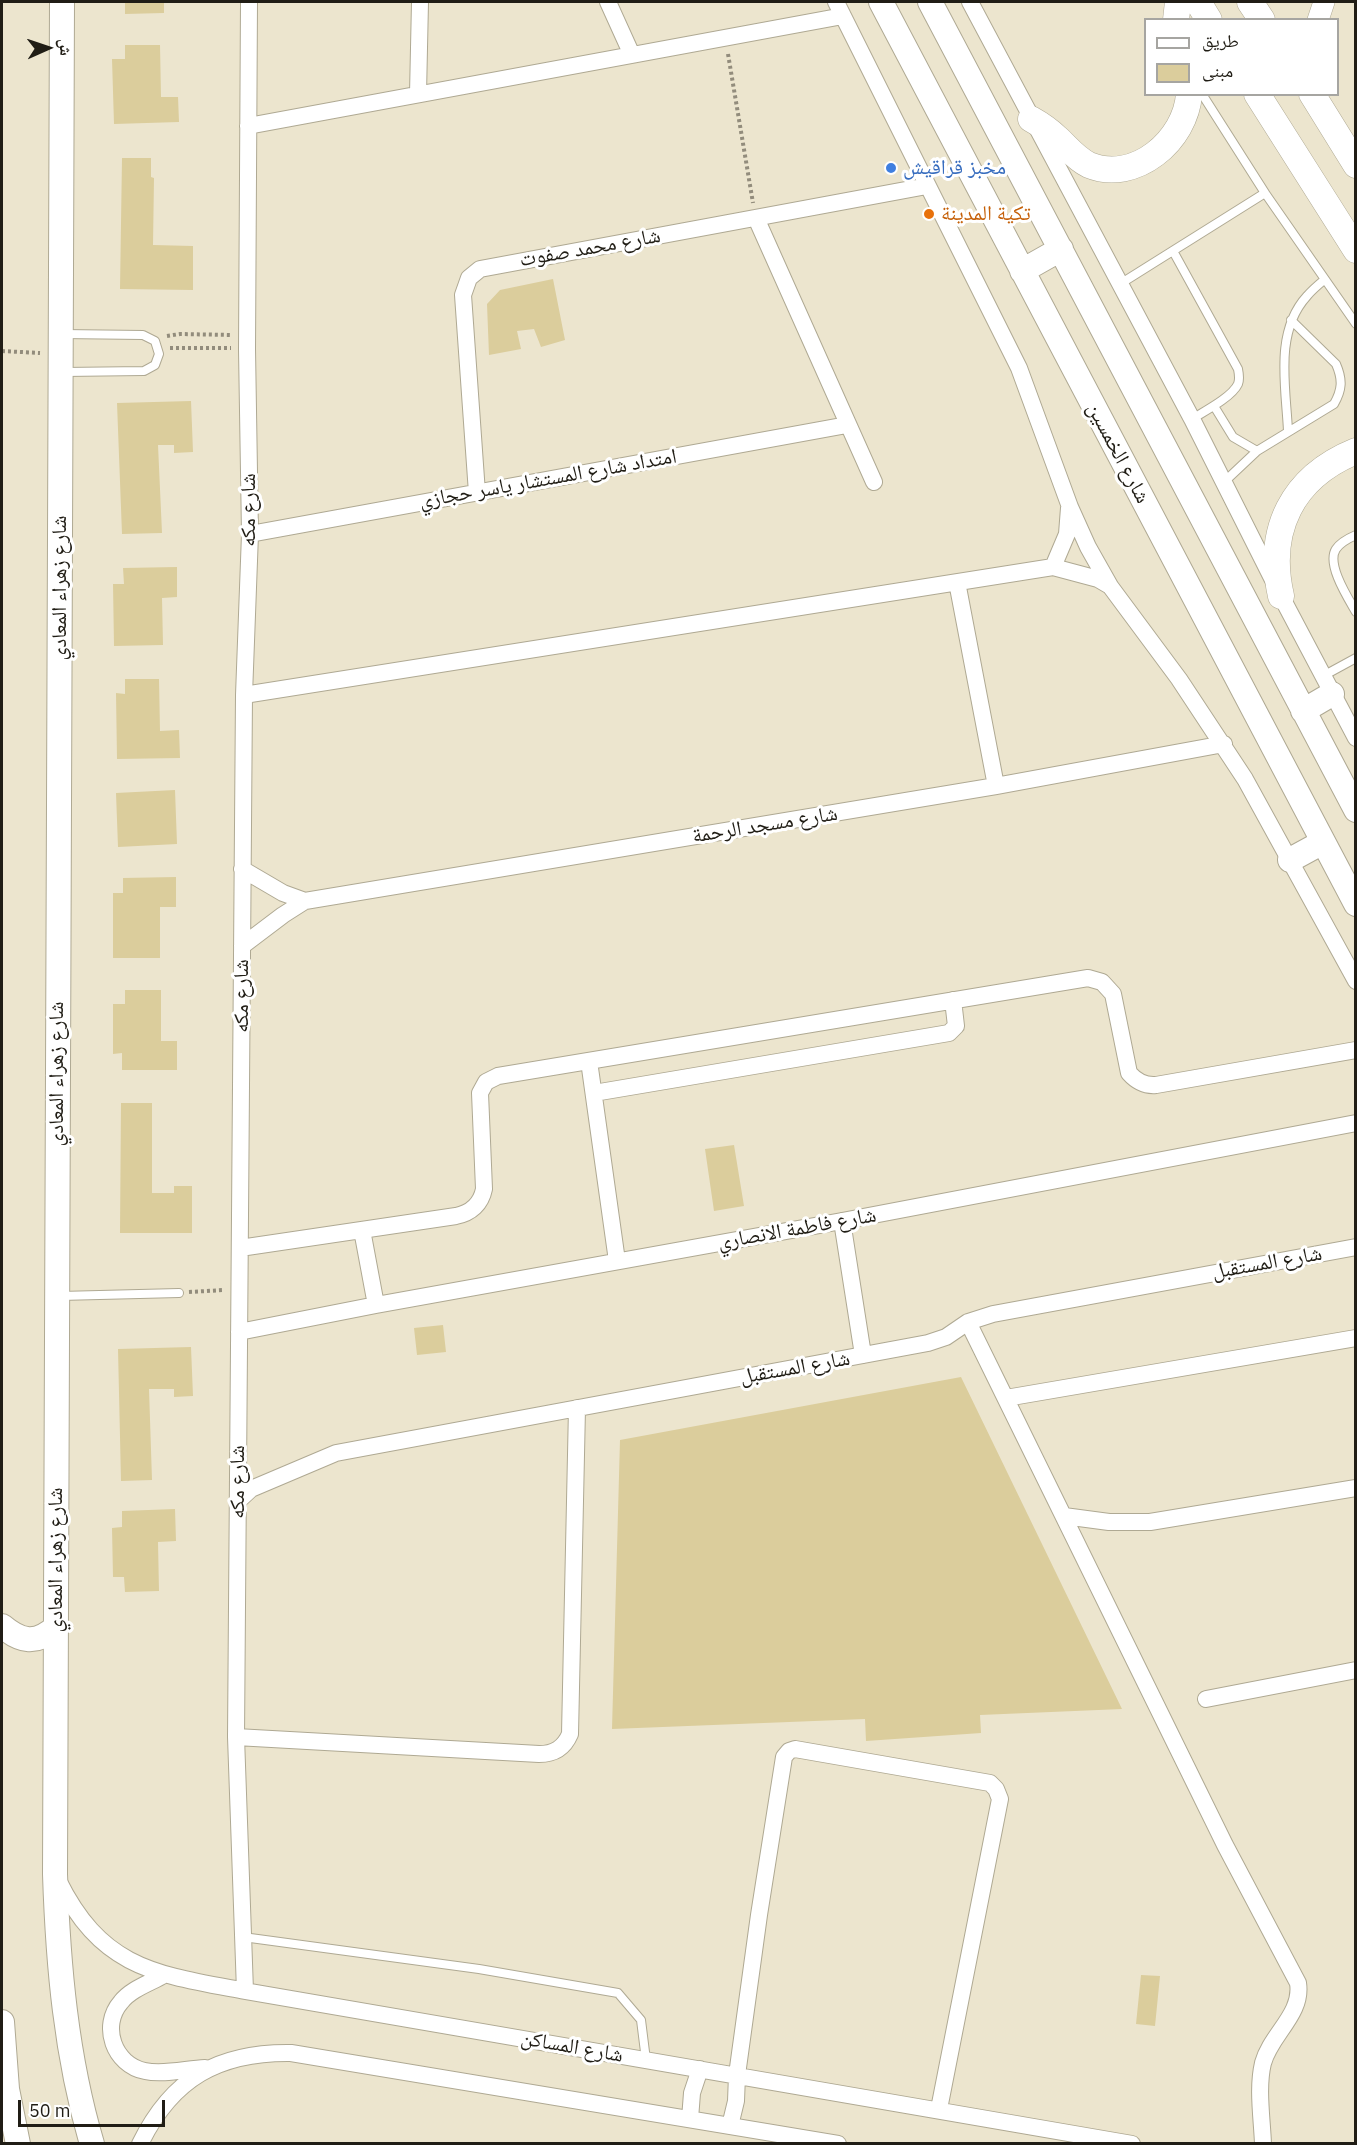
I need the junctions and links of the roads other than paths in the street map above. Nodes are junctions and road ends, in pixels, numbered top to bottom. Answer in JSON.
{"nodes":[{"id":1,"x":62,"y":2,"type":"edge"},
{"id":2,"x":249,"y":2,"type":"edge"},
{"id":3,"x":420,"y":2,"type":"edge"},
{"id":4,"x":608,"y":2,"type":"edge"},
{"id":5,"x":880,"y":2,"type":"edge"},
{"id":6,"x":930,"y":2,"type":"edge"},
{"id":7,"x":970,"y":2,"type":"edge"},
{"id":8,"x":1178,"y":2,"type":"edge"},
{"id":9,"x":1198,"y":2,"type":"edge"},
{"id":10,"x":1250,"y":2,"type":"edge"},
{"id":11,"x":1324,"y":2,"type":"edge"},
{"id":12,"x":840,"y":9,"type":"edge"},
{"id":13,"x":1176,"y":18,"type":"edge"},
{"id":14,"x":1208,"y":18,"type":"edge"},
{"id":15,"x":1261,"y":18,"type":"edge"},
{"id":16,"x":1319,"y":18,"type":"edge"},
{"id":17,"x":632,"y":55,"type":"junction"},
{"id":18,"x":418,"y":94,"type":"junction"},
{"id":19,"x":1189,"y":96,"type":"edge"},
{"id":20,"x":1203,"y":96,"type":"edge"},
{"id":21,"x":1258,"y":96,"type":"edge"},
{"id":22,"x":1313,"y":96,"type":"edge"},
{"id":23,"x":1031,"y":119,"type":"junction"},
{"id":24,"x":248,"y":126,"type":"junction"},
{"id":25,"x":1356,"y":165,"type":"edge"},
{"id":26,"x":927,"y":186,"type":"junction"},
{"id":27,"x":1265,"y":193,"type":"junction"},
{"id":28,"x":756,"y":218,"type":"junction"},
{"id":29,"x":1060,"y":249,"type":"junction"},
{"id":30,"x":1356,"y":250,"type":"edge"},
{"id":31,"x":1173,"y":251,"type":"junction"},
{"id":32,"x":1022,"y":271,"type":"junction"},
{"id":33,"x":1324,"y":280,"type":"junction"},
{"id":34,"x":1120,"y":284,"type":"junction"},
{"id":35,"x":1292,"y":320,"type":"junction"},
{"id":36,"x":1356,"y":324,"type":"edge"},
{"id":37,"x":61,"y":353,"type":"junction"},
{"id":38,"x":1214,"y":406,"type":"junction"},
{"id":39,"x":1192,"y":418,"type":"junction"},
{"id":40,"x":847,"y":425,"type":"junction"},
{"id":41,"x":1288,"y":431,"type":"junction"},
{"id":42,"x":1257,"y":451,"type":"junction"},
{"id":43,"x":1356,"y":451,"type":"edge"},
{"id":44,"x":874,"y":482,"type":"dead end"},
{"id":45,"x":1223,"y":483,"type":"junction"},
{"id":46,"x":477,"y":493,"type":"junction"},
{"id":47,"x":1070,"y":507,"type":"junction"},
{"id":48,"x":250,"y":534,"type":"junction"},
{"id":49,"x":1356,"y":535,"type":"edge"},
{"id":50,"x":1053,"y":567,"type":"junction"},
{"id":51,"x":957,"y":582,"type":"junction"},
{"id":52,"x":1110,"y":586,"type":"junction"},
{"id":53,"x":1281,"y":596,"type":"junction"},
{"id":54,"x":1353,"y":600,"type":"edge"},
{"id":55,"x":1356,"y":612,"type":"edge"},
{"id":56,"x":1356,"y":658,"type":"edge"},
{"id":57,"x":1328,"y":685,"type":"junction"},
{"id":58,"x":244,"y":695,"type":"junction"},
{"id":59,"x":1303,"y":711,"type":"junction"},
{"id":60,"x":1356,"y":738,"type":"edge"},
{"id":61,"x":1224,"y":744,"type":"junction"},
{"id":62,"x":996,"y":786,"type":"junction"},
{"id":63,"x":1356,"y":810,"type":"edge"},
{"id":64,"x":1323,"y":843,"type":"junction"},
{"id":65,"x":1290,"y":860,"type":"junction"},
{"id":66,"x":242,"y":868,"type":"junction"},
{"id":67,"x":305,"y":901,"type":"junction"},
{"id":68,"x":1356,"y":904,"type":"edge"},
{"id":69,"x":242,"y":946,"type":"junction"},
{"id":70,"x":1356,"y":981,"type":"edge"},
{"id":71,"x":953,"y":1000,"type":"junction"},
{"id":72,"x":1356,"y":1050,"type":"edge"},
{"id":73,"x":590,"y":1061,"type":"junction"},
{"id":74,"x":594,"y":1093,"type":"junction"},
{"id":75,"x":1356,"y":1123,"type":"edge"},
{"id":76,"x":842,"y":1221,"type":"junction"},
{"id":77,"x":362,"y":1230,"type":"junction"},
{"id":78,"x":1356,"y":1247,"type":"edge"},
{"id":79,"x":240,"y":1248,"type":"junction"},
{"id":80,"x":616,"y":1261,"type":"junction"},
{"id":81,"x":179,"y":1293,"type":"road end"},
{"id":82,"x":57,"y":1296,"type":"junction"},
{"id":83,"x":376,"y":1305,"type":"junction"},
{"id":84,"x":968,"y":1322,"type":"junction"},
{"id":85,"x":239,"y":1332,"type":"junction"},
{"id":86,"x":1356,"y":1338,"type":"edge"},
{"id":87,"x":863,"y":1355,"type":"junction"},
{"id":88,"x":1006,"y":1398,"type":"junction"},
{"id":89,"x":577,"y":1408,"type":"junction"},
{"id":90,"x":1356,"y":1488,"type":"edge"},
{"id":91,"x":238,"y":1501,"type":"junction"},
{"id":92,"x":1064,"y":1516,"type":"junction"},
{"id":93,"x":2,"y":1626,"type":"edge"},
{"id":94,"x":56,"y":1627,"type":"junction"},
{"id":95,"x":1356,"y":1670,"type":"edge"},
{"id":96,"x":1206,"y":1699,"type":"dead end"},
{"id":97,"x":236,"y":1737,"type":"junction"},
{"id":98,"x":55,"y":1874,"type":"junction"},
{"id":99,"x":243,"y":1937,"type":"junction"},
{"id":100,"x":164,"y":1975,"type":"junction"},
{"id":101,"x":245,"y":1991,"type":"junction"},
{"id":102,"x":2,"y":2022,"type":"edge"},
{"id":103,"x":646,"y":2060,"type":"junction"},
{"id":104,"x":211,"y":2067,"type":"junction"},
{"id":105,"x":699,"y":2069,"type":"junction"},
{"id":106,"x":737,"y":2075,"type":"junction"},
{"id":107,"x":7,"y":2089,"type":"junction"},
{"id":108,"x":939,"y":2109,"type":"junction"},
{"id":109,"x":690,"y":2119,"type":"junction"},
{"id":110,"x":2,"y":2120,"type":"edge"},
{"id":111,"x":730,"y":2126,"type":"junction"},
{"id":112,"x":18,"y":2144,"type":"edge"},
{"id":113,"x":92,"y":2144,"type":"edge"},
{"id":114,"x":140,"y":2144,"type":"edge"},
{"id":115,"x":838,"y":2144,"type":"edge"},
{"id":116,"x":1132,"y":2144,"type":"edge"},
{"id":117,"x":1263,"y":2144,"type":"edge"}],
"edges":[{"from":1,"to":37,"type":"main road","name":"شارع زهراء المعادي"},
{"from":2,"to":24,"type":"street","name":"شارع مكه"},
{"from":3,"to":18,"type":"street"},
{"from":4,"to":17,"type":"street"},
{"from":5,"to":32,"type":"main road","name":"شارع الخمسين"},
{"from":6,"to":29,"type":"main road","name":"شارع الخمسين"},
{"from":7,"to":23,"type":"street"},
{"from":8,"to":13,"type":"main road"},
{"from":9,"to":14,"type":"main road"},
{"from":10,"to":15,"type":"main road"},
{"from":11,"to":16,"type":"street"},
{"from":12,"to":17,"type":"street"},
{"from":12,"to":26,"type":"street"},
{"from":17,"to":18,"type":"street"},
{"from":18,"to":24,"type":"street"},
{"from":19,"to":23,"type":"main road"},
{"from":20,"to":27,"type":"lane"},
{"from":21,"to":30,"type":"main road"},
{"from":22,"to":25,"type":"main road"},
{"from":23,"to":34,"type":"street"},
{"from":24,"to":48,"type":"street","name":"شارع مكه"},
{"from":26,"to":28,"type":"street","name":"شارع محمد صفوت"},
{"from":26,"to":47,"type":"street"},
{"from":27,"to":31,"type":"lane"},
{"from":27,"to":33,"type":"lane"},
{"from":28,"to":40,"type":"street"},
{"from":28,"to":46,"type":"street","name":"شارع محمد صفوت"},
{"from":29,"to":32,"type":"main road"},
{"from":29,"to":59,"type":"main road","name":"شارع الخمسين"},
{"from":31,"to":34,"type":"lane"},
{"from":31,"to":38,"type":"lane"},
{"from":32,"to":64,"type":"main road","name":"شارع الخمسين"},
{"from":33,"to":35,"type":"lane"},
{"from":33,"to":36,"type":"lane"},
{"from":34,"to":39,"type":"street"},
{"from":35,"to":41,"type":"lane"},
{"from":35,"to":41,"type":"lane"},
{"from":37,"to":37,"type":"lane"},
{"from":37,"to":82,"type":"main road","name":"شارع زهراء المعادي"},
{"from":38,"to":39,"type":"lane"},
{"from":38,"to":42,"type":"lane"},
{"from":39,"to":45,"type":"street"},
{"from":40,"to":44,"type":"street"},
{"from":40,"to":46,"type":"street","name":"امتداد شارع المستشار ياسر حجازي"},
{"from":41,"to":42,"type":"lane"},
{"from":42,"to":45,"type":"lane"},
{"from":43,"to":53,"type":"main road"},
{"from":45,"to":53,"type":"street"},
{"from":46,"to":48,"type":"street","name":"امتداد شارع المستشار ياسر حجازي"},
{"from":47,"to":50,"type":"street"},
{"from":47,"to":52,"type":"street"},
{"from":48,"to":58,"type":"street","name":"شارع مكه"},
{"from":49,"to":54,"type":"lane"},
{"from":50,"to":51,"type":"street"},
{"from":50,"to":52,"type":"street"},
{"from":51,"to":58,"type":"street"},
{"from":51,"to":62,"type":"street"},
{"from":52,"to":61,"type":"street"},
{"from":53,"to":57,"type":"street"},
{"from":54,"to":55,"type":"lane"},
{"from":56,"to":57,"type":"lane"},
{"from":57,"to":59,"type":"main road"},
{"from":57,"to":60,"type":"street"},
{"from":58,"to":66,"type":"street","name":"شارع مكه"},
{"from":59,"to":63,"type":"main road","name":"شارع الخمسين"},
{"from":61,"to":62,"type":"street","name":"شارع مسجد الرحمة"},
{"from":61,"to":65,"type":"street"},
{"from":62,"to":67,"type":"street","name":"شارع مسجد الرحمة"},
{"from":64,"to":65,"type":"main road"},
{"from":64,"to":68,"type":"main road","name":"شارع الخمسين"},
{"from":65,"to":70,"type":"street"},
{"from":66,"to":67,"type":"street"},
{"from":66,"to":69,"type":"street","name":"شارع مكه"},
{"from":67,"to":69,"type":"street","name":"شارع مسجد الرحمة"},
{"from":69,"to":79,"type":"street","name":"شارع مكه"},
{"from":71,"to":72,"type":"street"},
{"from":71,"to":73,"type":"street"},
{"from":71,"to":74,"type":"street"},
{"from":73,"to":74,"type":"street"},
{"from":73,"to":77,"type":"street"},
{"from":74,"to":80,"type":"street"},
{"from":75,"to":76,"type":"street","name":"شارع فاطمة الانصاري"},
{"from":76,"to":80,"type":"street","name":"شارع فاطمة الانصاري"},
{"from":76,"to":87,"type":"street"},
{"from":77,"to":79,"type":"street"},
{"from":77,"to":83,"type":"street"},
{"from":78,"to":84,"type":"street","name":"شارع المستقبل"},
{"from":79,"to":85,"type":"street","name":"شارع مكه"},
{"from":80,"to":83,"type":"street","name":"شارع فاطمة الانصاري"},
{"from":81,"to":82,"type":"lane"},
{"from":82,"to":94,"type":"main road","name":"شارع زهراء المعادي"},
{"from":83,"to":85,"type":"street","name":"شارع فاطمة الانصاري"},
{"from":84,"to":87,"type":"street","name":"شارع المستقبل"},
{"from":84,"to":88,"type":"street"},
{"from":85,"to":91,"type":"street","name":"شارع مكه"},
{"from":86,"to":88,"type":"street"},
{"from":87,"to":89,"type":"street","name":"شارع المستقبل"},
{"from":88,"to":92,"type":"street"},
{"from":89,"to":91,"type":"street","name":"شارع المستقبل"},
{"from":89,"to":97,"type":"street"},
{"from":90,"to":92,"type":"street"},
{"from":91,"to":97,"type":"street","name":"شارع مكه"},
{"from":92,"to":117,"type":"street"},
{"from":93,"to":94,"type":"main road"},
{"from":94,"to":98,"type":"main road","name":"شارع زهراء المعادي"},
{"from":95,"to":96,"type":"street"},
{"from":97,"to":99,"type":"street","name":"شارع مكه"},
{"from":98,"to":100,"type":"street","name":"شارع المساكن"},
{"from":98,"to":113,"type":"main road","name":"شارع زهراء المعادي"},
{"from":99,"to":101,"type":"street","name":"شارع مكه"},
{"from":99,"to":103,"type":"lane"},
{"from":100,"to":101,"type":"street","name":"شارع المساكن"},
{"from":100,"to":104,"type":"street"},
{"from":101,"to":103,"type":"street","name":"شارع المساكن"},
{"from":102,"to":107,"type":"main road"},
{"from":103,"to":105,"type":"street","name":"شارع المساكن"},
{"from":104,"to":109,"type":"street"},
{"from":104,"to":114,"type":"street"},
{"from":105,"to":106,"type":"street","name":"شارع المساكن"},
{"from":105,"to":109,"type":"street"},
{"from":106,"to":108,"type":"street","name":"شارع المساكن"},
{"from":106,"to":108,"type":"street"},
{"from":106,"to":111,"type":"street"},
{"from":107,"to":110,"type":"street"},
{"from":107,"to":112,"type":"main road"},
{"from":108,"to":116,"type":"street","name":"شارع المساكن"},
{"from":109,"to":111,"type":"street"},
{"from":111,"to":115,"type":"street"}]}
